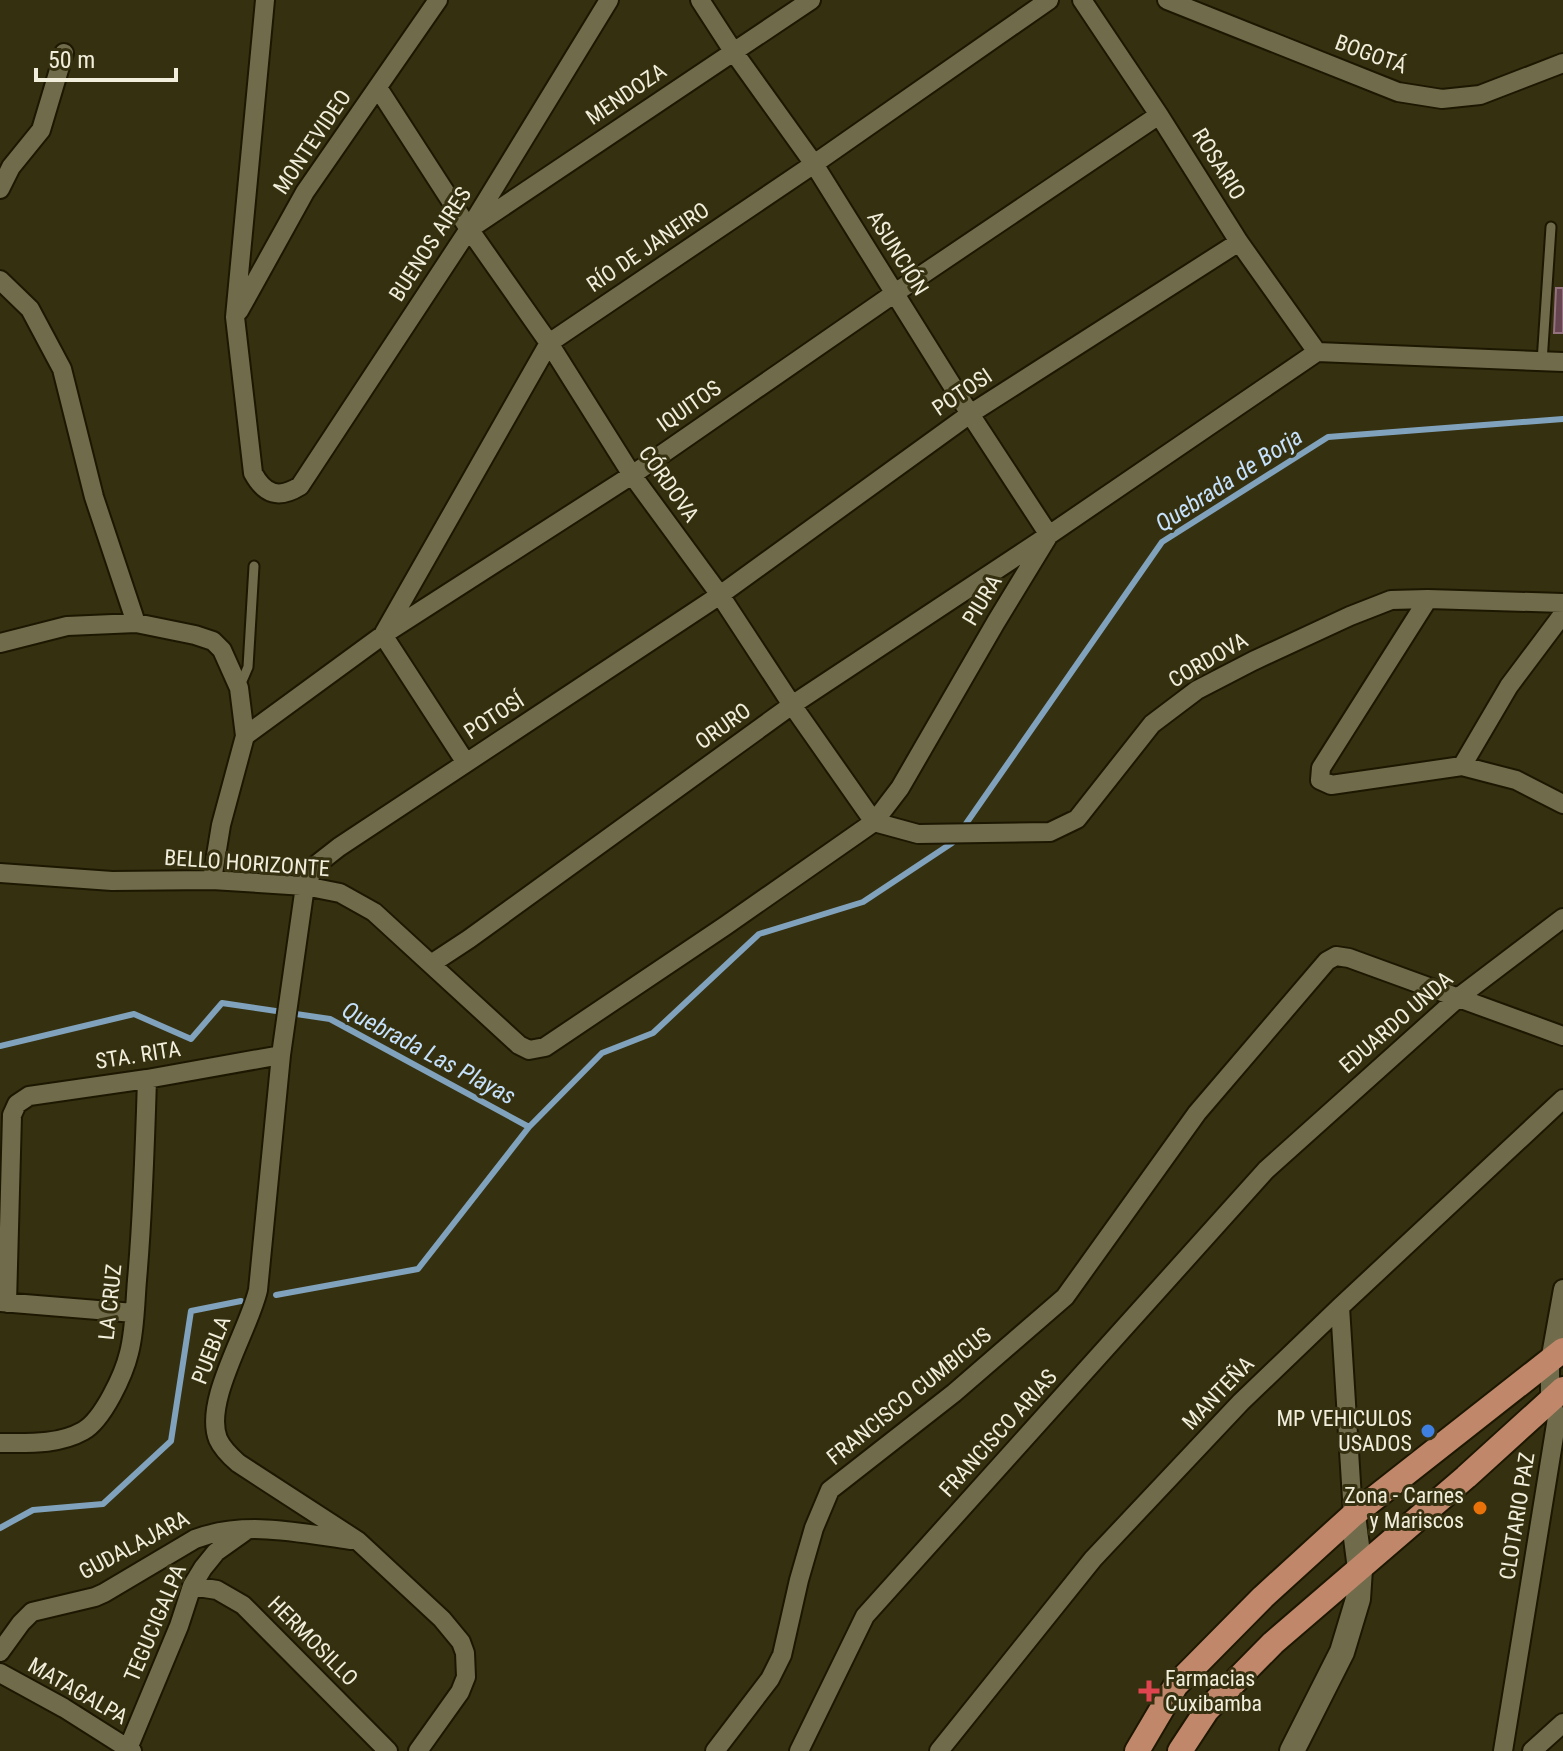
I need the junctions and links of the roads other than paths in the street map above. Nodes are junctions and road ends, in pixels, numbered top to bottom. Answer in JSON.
{"nodes":[{"id":1,"x":282,"y":0,"type":"edge"},
{"id":2,"x":438,"y":0,"type":"edge"},
{"id":3,"x":609,"y":0,"type":"edge"},
{"id":4,"x":700,"y":0,"type":"edge"},
{"id":5,"x":811,"y":0,"type":"edge"},
{"id":6,"x":1049,"y":0,"type":"edge"},
{"id":7,"x":1082,"y":0,"type":"edge"},
{"id":8,"x":1167,"y":0,"type":"edge"},
{"id":9,"x":264,"y":9,"type":"edge"},
{"id":10,"x":733,"y":51,"type":"junction"},
{"id":11,"x":64,"y":53,"type":"dead end"},
{"id":12,"x":1563,"y":63,"type":"edge"},
{"id":13,"x":378,"y":88,"type":"junction"},
{"id":14,"x":1159,"y":115,"type":"junction"},
{"id":15,"x":814,"y":164,"type":"junction"},
{"id":16,"x":0,"y":189,"type":"edge"},
{"id":17,"x":1551,"y":227,"type":"dead end"},
{"id":18,"x":469,"y":229,"type":"junction"},
{"id":19,"x":1239,"y":242,"type":"junction"},
{"id":20,"x":0,"y":280,"type":"edge"},
{"id":21,"x":895,"y":293,"type":"junction"},
{"id":22,"x":235,"y":317,"type":"junction"},
{"id":23,"x":549,"y":343,"type":"junction"},
{"id":24,"x":1317,"y":352,"type":"junction"},
{"id":25,"x":1542,"y":362,"type":"junction"},
{"id":26,"x":1563,"y":362,"type":"edge"},
{"id":27,"x":970,"y":414,"type":"junction"},
{"id":28,"x":632,"y":475,"type":"junction"},
{"id":29,"x":1049,"y":535,"type":"junction"},
{"id":30,"x":254,"y":566,"type":"dead end"},
{"id":31,"x":720,"y":595,"type":"junction"},
{"id":32,"x":1428,"y":599,"type":"junction"},
{"id":33,"x":1563,"y":603,"type":"edge"},
{"id":34,"x":1563,"y":614,"type":"edge"},
{"id":35,"x":136,"y":623,"type":"junction"},
{"id":36,"x":383,"y":635,"type":"junction"},
{"id":37,"x":0,"y":643,"type":"edge"},
{"id":38,"x":239,"y":688,"type":"junction"},
{"id":39,"x":792,"y":705,"type":"junction"},
{"id":40,"x":245,"y":736,"type":"junction"},
{"id":41,"x":466,"y":763,"type":"junction"},
{"id":42,"x":1462,"y":766,"type":"junction"},
{"id":43,"x":1563,"y":804,"type":"edge"},
{"id":44,"x":874,"y":822,"type":"junction"},
{"id":45,"x":0,"y":873,"type":"edge"},
{"id":46,"x":212,"y":880,"type":"junction"},
{"id":47,"x":305,"y":886,"type":"junction"},
{"id":48,"x":1563,"y":918,"type":"edge"},
{"id":49,"x":431,"y":964,"type":"junction"},
{"id":50,"x":1459,"y":997,"type":"junction"},
{"id":51,"x":1563,"y":1036,"type":"edge"},
{"id":52,"x":529,"y":1050,"type":"joint"},
{"id":53,"x":281,"y":1055,"type":"junction"},
{"id":54,"x":147,"y":1079,"type":"junction"},
{"id":55,"x":1563,"y":1099,"type":"edge"},
{"id":56,"x":1266,"y":1170,"type":"joint"},
{"id":57,"x":1563,"y":1289,"type":"edge"},
{"id":58,"x":4,"y":1302,"type":"edge"},
{"id":59,"x":1340,"y":1307,"type":"junction"},
{"id":60,"x":134,"y":1313,"type":"junction"},
{"id":61,"x":1557,"y":1355,"type":"edge"},
{"id":62,"x":1557,"y":1394,"type":"edge"},
{"id":63,"x":0,"y":1443,"type":"edge"},
{"id":64,"x":1353,"y":1515,"type":"junction"},
{"id":65,"x":248,"y":1528,"type":"junction"},
{"id":66,"x":358,"y":1541,"type":"junction"},
{"id":67,"x":1360,"y":1569,"type":"junction"},
{"id":68,"x":192,"y":1586,"type":"junction"},
{"id":69,"x":0,"y":1652,"type":"edge"},
{"id":70,"x":0,"y":1673,"type":"edge"},
{"id":71,"x":1563,"y":1723,"type":"edge"},
{"id":72,"x":129,"y":1750,"type":"edge"},
{"id":73,"x":388,"y":1751,"type":"edge"},
{"id":74,"x":418,"y":1751,"type":"edge"},
{"id":75,"x":715,"y":1751,"type":"edge"},
{"id":76,"x":799,"y":1751,"type":"edge"},
{"id":77,"x":939,"y":1751,"type":"edge"},
{"id":78,"x":1137,"y":1751,"type":"edge"},
{"id":79,"x":1180,"y":1751,"type":"edge"},
{"id":80,"x":1292,"y":1751,"type":"edge"},
{"id":81,"x":1503,"y":1751,"type":"edge"},
{"id":82,"x":1532,"y":1751,"type":"edge"}],
"edges":[{"from":1,"to":9,"type":"street"},
{"from":2,"to":13,"type":"street","name":"MONTEVIDEO"},
{"from":3,"to":18,"type":"street","name":"BUENOS AIRES"},
{"from":4,"to":10,"type":"street","name":"ASUNCIÓN"},
{"from":5,"to":10,"type":"street","name":"MENDOZA"},
{"from":6,"to":15,"type":"street","name":"RÍO DE JANEIRO"},
{"from":7,"to":14,"type":"street","name":"ROSARIO"},
{"from":8,"to":12,"type":"street","name":"BOGOTÁ"},
{"from":9,"to":22,"type":"street"},
{"from":10,"to":15,"type":"street","name":"ASUNCIÓN"},
{"from":10,"to":18,"type":"street","name":"MENDOZA"},
{"from":11,"to":16,"type":"street"},
{"from":13,"to":18,"type":"street","name":"CÓRDOVA"},
{"from":13,"to":22,"type":"street","name":"MONTEVIDEO"},
{"from":14,"to":19,"type":"street","name":"ROSARIO"},
{"from":14,"to":21,"type":"street","name":"IQUITOS"},
{"from":15,"to":21,"type":"street","name":"ASUNCIÓN"},
{"from":15,"to":23,"type":"street","name":"RÍO DE JANEIRO"},
{"from":17,"to":25,"type":"lane"},
{"from":18,"to":22,"type":"street","name":"BUENOS AIRES"},
{"from":18,"to":23,"type":"street","name":"CÓRDOVA"},
{"from":19,"to":24,"type":"street","name":"ROSARIO"},
{"from":19,"to":27,"type":"street","name":"POTOSI"},
{"from":20,"to":35,"type":"street"},
{"from":21,"to":27,"type":"street","name":"ASUNCIÓN"},
{"from":21,"to":28,"type":"street","name":"IQUITOS"},
{"from":23,"to":28,"type":"street","name":"CÓRDOVA"},
{"from":23,"to":36,"type":"street","name":"RÍO DE JANEIRO"},
{"from":24,"to":25,"type":"street"},
{"from":24,"to":29,"type":"street","name":"PIURA"},
{"from":25,"to":26,"type":"street"},
{"from":27,"to":29,"type":"street","name":"ASUNCIÓN"},
{"from":27,"to":31,"type":"street","name":"POTOSI"},
{"from":28,"to":31,"type":"street","name":"CÓRDOVA"},
{"from":28,"to":36,"type":"street","name":"IQUITOS"},
{"from":29,"to":39,"type":"street","name":"ORURO"},
{"from":29,"to":44,"type":"street","name":"PIURA"},
{"from":30,"to":38,"type":"lane"},
{"from":31,"to":39,"type":"street","name":"CÓRDOVA"},
{"from":31,"to":41,"type":"street","name":"POTOSÍ"},
{"from":32,"to":33,"type":"street","name":"CORDOVA"},
{"from":32,"to":42,"type":"street"},
{"from":32,"to":44,"type":"street","name":"CORDOVA"},
{"from":34,"to":42,"type":"street"},
{"from":35,"to":37,"type":"street"},
{"from":35,"to":38,"type":"street"},
{"from":36,"to":40,"type":"street","name":"IQUITOS"},
{"from":36,"to":41,"type":"street"},
{"from":38,"to":40,"type":"street"},
{"from":39,"to":44,"type":"street","name":"CÓRDOVA"},
{"from":39,"to":49,"type":"street","name":"ORURO"},
{"from":40,"to":46,"type":"street"},
{"from":41,"to":47,"type":"street","name":"POTOSÍ"},
{"from":42,"to":43,"type":"street"},
{"from":44,"to":52,"type":"street","name":"PIURA"},
{"from":45,"to":46,"type":"street","name":"BELLO HORIZONTE"},
{"from":46,"to":47,"type":"street","name":"BELLO HORIZONTE"},
{"from":47,"to":49,"type":"street","name":"BELLO HORIZONTE"},
{"from":47,"to":53,"type":"street","name":"PUEBLA"},
{"from":48,"to":50,"type":"street","name":"EDUARDO UNDA"},
{"from":49,"to":52,"type":"street","name":"BELLO HORIZONTE"},
{"from":50,"to":51,"type":"street"},
{"from":50,"to":56,"type":"street","name":"EDUARDO UNDA"},
{"from":50,"to":75,"type":"street","name":"FRANCISCO CUMBICUS"},
{"from":53,"to":54,"type":"street","name":"STA. RITA"},
{"from":53,"to":66,"type":"street","name":"PUEBLA"},
{"from":54,"to":58,"type":"street","name":"STA. RITA"},
{"from":54,"to":60,"type":"street","name":"LA CRUZ"},
{"from":55,"to":59,"type":"street","name":"MANTEÑA"},
{"from":56,"to":76,"type":"street","name":"FRANCISCO ARIAS"},
{"from":57,"to":61,"type":"street","name":"CLOTARIO PAZ"},
{"from":58,"to":60,"type":"street"},
{"from":59,"to":64,"type":"street"},
{"from":59,"to":77,"type":"street","name":"MANTEÑA"},
{"from":60,"to":63,"type":"street","name":"LA CRUZ"},
{"from":61,"to":62,"type":"street","name":"CLOTARIO PAZ"},
{"from":61,"to":64,"type":"main road"},
{"from":62,"to":67,"type":"main road"},
{"from":62,"to":81,"type":"street","name":"CLOTARIO PAZ"},
{"from":64,"to":67,"type":"street"},
{"from":64,"to":78,"type":"main road"},
{"from":65,"to":66,"type":"street","name":"GUDALAJARA"},
{"from":65,"to":68,"type":"street","name":"TEGUCIGALPA"},
{"from":65,"to":69,"type":"street","name":"GUDALAJARA"},
{"from":66,"to":74,"type":"street","name":"PUEBLA"},
{"from":67,"to":79,"type":"main road"},
{"from":67,"to":80,"type":"street"},
{"from":68,"to":72,"type":"street","name":"TEGUCIGALPA"},
{"from":68,"to":73,"type":"street","name":"HERMOSILLO"},
{"from":70,"to":72,"type":"street","name":"MATAGALPA"},
{"from":71,"to":82,"type":"street"}]}
